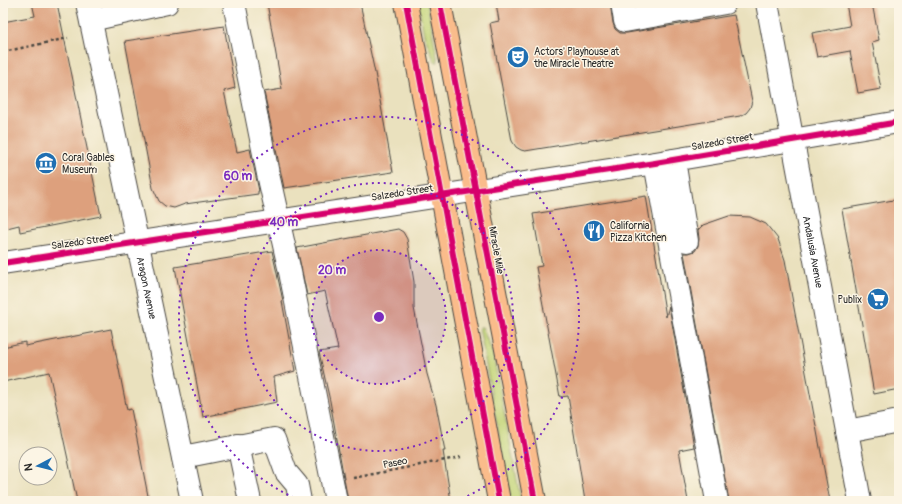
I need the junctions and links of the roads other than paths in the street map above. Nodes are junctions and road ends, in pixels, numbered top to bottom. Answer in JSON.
{"nodes":[{"id":1,"x":167,"y":3,"type":"edge"},
{"id":2,"x":234,"y":3,"type":"edge"},
{"id":3,"x":406,"y":3,"type":"edge"},
{"id":4,"x":440,"y":3,"type":"edge"},
{"id":5,"x":622,"y":3,"type":"edge"},
{"id":6,"x":725,"y":3,"type":"edge"},
{"id":7,"x":767,"y":3,"type":"edge"},
{"id":8,"x":89,"y":11,"type":"edge"},
{"id":9,"x":899,"y":122,"type":"edge"},
{"id":10,"x":792,"y":140,"type":"junction"},
{"id":11,"x":664,"y":161,"type":"junction"},
{"id":12,"x":475,"y":190,"type":"junction"},
{"id":13,"x":441,"y":196,"type":"junction"},
{"id":14,"x":279,"y":221,"type":"junction"},
{"id":15,"x":687,"y":241,"type":"dead end"},
{"id":16,"x":138,"y":243,"type":"junction"},
{"id":17,"x":3,"y":263,"type":"edge"},
{"id":18,"x":899,"y":421,"type":"edge"},
{"id":19,"x":847,"y":431,"type":"junction"},
{"id":20,"x":238,"y":445,"type":"junction"},
{"id":21,"x":183,"y":456,"type":"junction"},
{"id":22,"x":334,"y":492,"type":"edge"},
{"id":23,"x":192,"y":501,"type":"edge"},
{"id":24,"x":250,"y":501,"type":"edge"},
{"id":25,"x":300,"y":501,"type":"edge"},
{"id":26,"x":499,"y":501,"type":"edge"},
{"id":27,"x":534,"y":501,"type":"edge"},
{"id":28,"x":717,"y":501,"type":"edge"},
{"id":29,"x":860,"y":501,"type":"edge"}],
"edges":[{"from":1,"to":8,"type":"street"},
{"from":2,"to":14,"type":"street"},
{"from":3,"to":13,"type":"main road"},
{"from":4,"to":12,"type":"main road","name":"Miracle Mile"},
{"from":5,"to":6,"type":"street"},
{"from":7,"to":10,"type":"street","name":"Andalusia Avenue"},
{"from":8,"to":16,"type":"street","name":"Aragon Avenue"},
{"from":9,"to":10,"type":"street","name":"Salzedo Street"},
{"from":10,"to":11,"type":"street","name":"Salzedo Street"},
{"from":10,"to":19,"type":"street","name":"Andalusia Avenue"},
{"from":11,"to":12,"type":"street","name":"Salzedo Street"},
{"from":11,"to":15,"type":"street"},
{"from":11,"to":28,"type":"street"},
{"from":12,"to":13,"type":"street","name":"Salzedo Street"},
{"from":12,"to":27,"type":"main road","name":"Miracle Mile"},
{"from":13,"to":14,"type":"street","name":"Salzedo Street"},
{"from":13,"to":26,"type":"main road"},
{"from":14,"to":16,"type":"street","name":"Salzedo Street"},
{"from":14,"to":22,"type":"street"},
{"from":16,"to":17,"type":"street","name":"Salzedo Street"},
{"from":16,"to":21,"type":"street","name":"Aragon Avenue"},
{"from":18,"to":19,"type":"street"},
{"from":19,"to":29,"type":"street","name":"Andalusia Avenue"},
{"from":20,"to":21,"type":"street"},
{"from":20,"to":24,"type":"street"},
{"from":20,"to":25,"type":"street"},
{"from":21,"to":23,"type":"street","name":"Aragon Avenue"}]}
